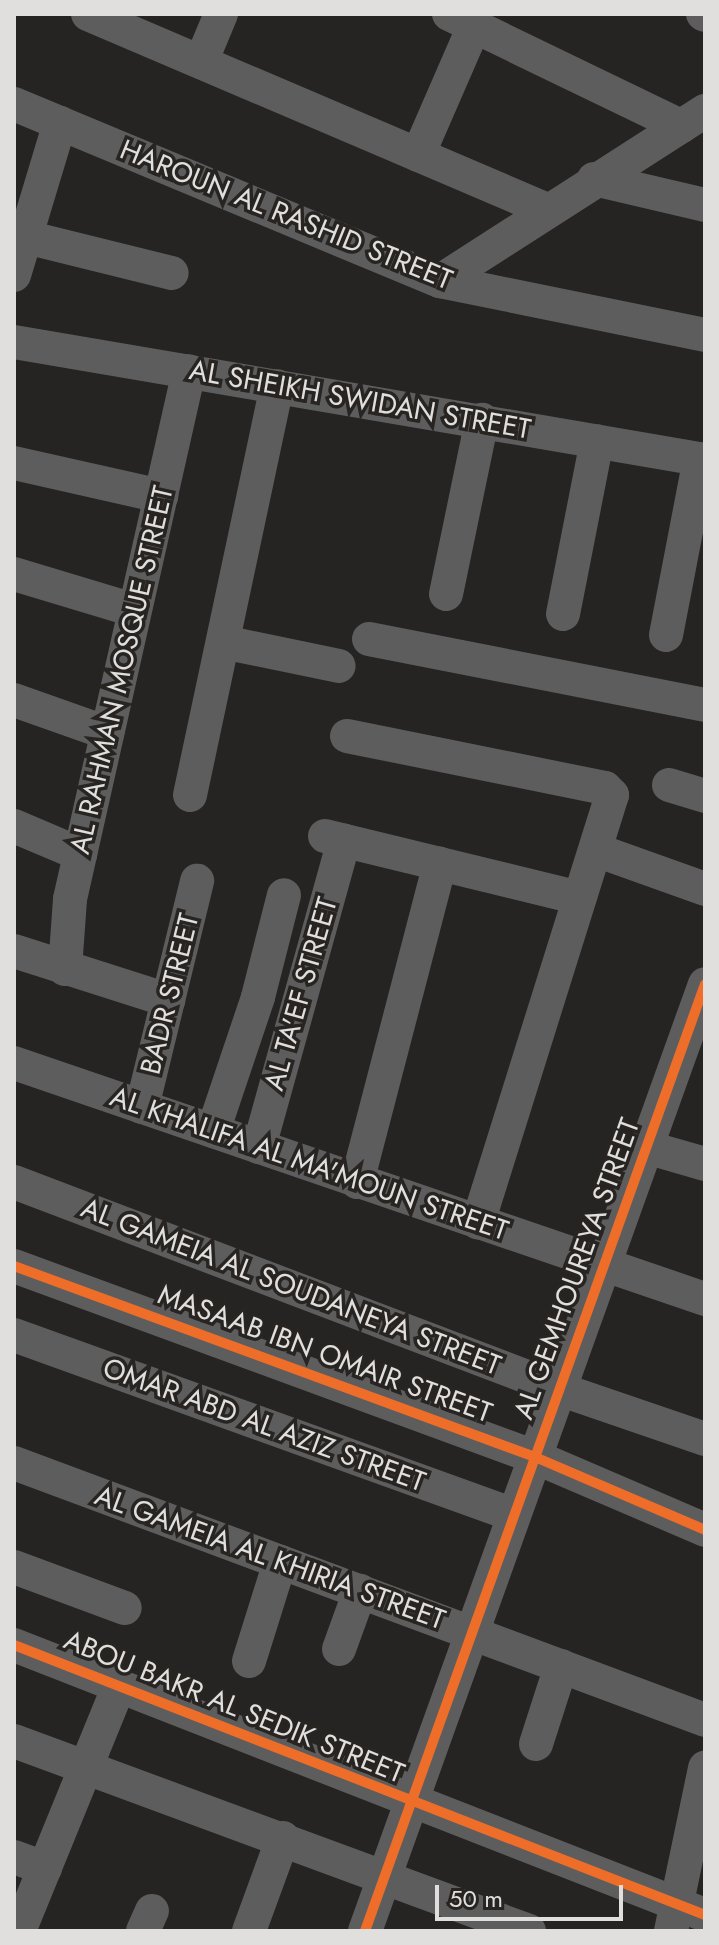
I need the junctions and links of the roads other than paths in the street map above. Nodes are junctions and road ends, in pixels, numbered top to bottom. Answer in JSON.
{"nodes":[{"id":1,"x":88,"y":14,"type":"edge"},
{"id":2,"x":221,"y":14,"type":"edge"},
{"id":3,"x":462,"y":20,"type":"edge"},
{"id":4,"x":201,"y":62,"type":"junction"},
{"id":5,"x":14,"y":104,"type":"edge"},
{"id":6,"x":693,"y":118,"type":"edge"},
{"id":7,"x":60,"y":123,"type":"junction"},
{"id":8,"x":418,"y":155,"type":"junction"},
{"id":9,"x":28,"y":174,"type":"edge"},
{"id":10,"x":594,"y":179,"type":"junction"},
{"id":11,"x":705,"y":205,"type":"edge"},
{"id":12,"x":547,"y":210,"type":"junction"},
{"id":13,"x":18,"y":261,"type":"edge"},
{"id":14,"x":172,"y":273,"type":"dead end"},
{"id":15,"x":440,"y":281,"type":"junction"},
{"id":16,"x":705,"y":335,"type":"edge"},
{"id":17,"x":14,"y":342,"type":"edge"},
{"id":18,"x":189,"y":371,"type":"junction"},
{"id":19,"x":277,"y":386,"type":"junction"},
{"id":20,"x":482,"y":420,"type":"junction"},
{"id":21,"x":597,"y":441,"type":"junction"},
{"id":22,"x":703,"y":459,"type":"edge"},
{"id":23,"x":14,"y":463,"type":"edge"},
{"id":24,"x":161,"y":496,"type":"junction"},
{"id":25,"x":14,"y":574,"type":"edge"},
{"id":26,"x":446,"y":594,"type":"dead end"},
{"id":27,"x":133,"y":610,"type":"junction"},
{"id":28,"x":563,"y":614,"type":"dead end"},
{"id":29,"x":666,"y":635,"type":"dead end"},
{"id":30,"x":369,"y":639,"type":"dead end"},
{"id":31,"x":223,"y":642,"type":"junction"},
{"id":32,"x":339,"y":666,"type":"dead end"},
{"id":33,"x":14,"y":700,"type":"edge"},
{"id":34,"x":705,"y":705,"type":"edge"},
{"id":35,"x":107,"y":733,"type":"junction"},
{"id":36,"x":347,"y":736,"type":"dead end"},
{"id":37,"x":669,"y":785,"type":"dead end"},
{"id":38,"x":190,"y":795,"type":"dead end"},
{"id":39,"x":705,"y":796,"type":"edge"},
{"id":40,"x":14,"y":826,"type":"edge"},
{"id":41,"x":596,"y":850,"type":"junction"},
{"id":42,"x":80,"y":854,"type":"junction"},
{"id":43,"x":440,"y":864,"type":"junction"},
{"id":44,"x":197,"y":881,"type":"dead end"},
{"id":45,"x":705,"y":889,"type":"edge"},
{"id":46,"x":284,"y":895,"type":"dead end"},
{"id":47,"x":580,"y":898,"type":"junction"},
{"id":48,"x":14,"y":951,"type":"edge"},
{"id":49,"x":65,"y":969,"type":"junction"},
{"id":50,"x":705,"y":984,"type":"edge"},
{"id":51,"x":168,"y":1000,"type":"junction"},
{"id":52,"x":695,"y":1041,"type":"edge"},
{"id":53,"x":14,"y":1063,"type":"edge"},
{"id":54,"x":142,"y":1107,"type":"junction"},
{"id":55,"x":213,"y":1131,"type":"junction"},
{"id":56,"x":259,"y":1147,"type":"junction"},
{"id":57,"x":646,"y":1147,"type":"junction"},
{"id":58,"x":705,"y":1164,"type":"edge"},
{"id":59,"x":14,"y":1182,"type":"edge"},
{"id":60,"x":357,"y":1182,"type":"junction"},
{"id":61,"x":478,"y":1222,"type":"junction"},
{"id":62,"x":605,"y":1263,"type":"junction"},
{"id":63,"x":14,"y":1266,"type":"edge"},
{"id":64,"x":705,"y":1299,"type":"edge"},
{"id":65,"x":14,"y":1335,"type":"edge"},
{"id":66,"x":559,"y":1389,"type":"junction"},
{"id":67,"x":704,"y":1435,"type":"edge"},
{"id":68,"x":535,"y":1457,"type":"junction"},
{"id":69,"x":14,"y":1463,"type":"edge"},
{"id":70,"x":514,"y":1515,"type":"junction"},
{"id":71,"x":705,"y":1530,"type":"edge"},
{"id":72,"x":280,"y":1562,"type":"junction"},
{"id":73,"x":14,"y":1567,"type":"edge"},
{"id":74,"x":360,"y":1591,"type":"junction"},
{"id":75,"x":125,"y":1608,"type":"dead end"},
{"id":76,"x":472,"y":1632,"type":"junction"},
{"id":77,"x":14,"y":1645,"type":"edge"},
{"id":78,"x":339,"y":1649,"type":"dead end"},
{"id":79,"x":249,"y":1661,"type":"dead end"},
{"id":80,"x":561,"y":1666,"type":"junction"},
{"id":81,"x":119,"y":1686,"type":"junction"},
{"id":82,"x":705,"y":1720,"type":"edge"},
{"id":83,"x":14,"y":1741,"type":"edge"},
{"id":84,"x":536,"y":1744,"type":"dead end"},
{"id":85,"x":86,"y":1767,"type":"junction"},
{"id":86,"x":705,"y":1768,"type":"edge"},
{"id":87,"x":410,"y":1804,"type":"junction"},
{"id":88,"x":283,"y":1838,"type":"junction"},
{"id":89,"x":29,"y":1863,"type":"edge"},
{"id":90,"x":384,"y":1878,"type":"junction"},
{"id":91,"x":685,"y":1917,"type":"edge"},
{"id":92,"x":260,"y":1928,"type":"edge"},
{"id":93,"x":19,"y":1931,"type":"edge"},
{"id":94,"x":365,"y":1931,"type":"edge"},
{"id":95,"x":529,"y":1931,"type":"edge"}],
"edges":[{"from":1,"to":4,"type":"street"},
{"from":2,"to":4,"type":"street"},
{"from":3,"to":6,"type":"street"},
{"from":3,"to":8,"type":"street"},
{"from":4,"to":8,"type":"street"},
{"from":5,"to":7,"type":"street","name":"HAROUN AL RASHID STREET"},
{"from":6,"to":10,"type":"street"},
{"from":7,"to":9,"type":"street"},
{"from":7,"to":15,"type":"street","name":"HAROUN AL RASHID STREET"},
{"from":8,"to":12,"type":"street"},
{"from":9,"to":13,"type":"street"},
{"from":10,"to":11,"type":"street"},
{"from":10,"to":12,"type":"street"},
{"from":12,"to":15,"type":"street"},
{"from":13,"to":14,"type":"street"},
{"from":15,"to":16,"type":"street","name":"HAROUN AL RASHID STREET"},
{"from":17,"to":18,"type":"street","name":"AL SHEIKH SWIDAN STREET"},
{"from":18,"to":19,"type":"street","name":"AL SHEIKH SWIDAN STREET"},
{"from":18,"to":24,"type":"street","name":"AL RAHMAN MOSQUE STREET"},
{"from":19,"to":20,"type":"street","name":"AL SHEIKH SWIDAN STREET"},
{"from":19,"to":31,"type":"street"},
{"from":20,"to":21,"type":"street","name":"AL SHEIKH SWIDAN STREET"},
{"from":20,"to":26,"type":"street"},
{"from":21,"to":22,"type":"street","name":"AL SHEIKH SWIDAN STREET"},
{"from":21,"to":28,"type":"street"},
{"from":22,"to":29,"type":"street"},
{"from":23,"to":24,"type":"street"},
{"from":24,"to":27,"type":"street","name":"AL RAHMAN MOSQUE STREET"},
{"from":25,"to":27,"type":"street"},
{"from":27,"to":35,"type":"street","name":"AL RAHMAN MOSQUE STREET"},
{"from":30,"to":34,"type":"street"},
{"from":31,"to":32,"type":"street"},
{"from":31,"to":38,"type":"street"},
{"from":33,"to":35,"type":"street"},
{"from":35,"to":42,"type":"street","name":"AL RAHMAN MOSQUE STREET"},
{"from":36,"to":41,"type":"street"},
{"from":37,"to":39,"type":"street"},
{"from":40,"to":42,"type":"street"},
{"from":41,"to":45,"type":"street"},
{"from":41,"to":47,"type":"street"},
{"from":42,"to":49,"type":"street","name":"AL RAHMAN MOSQUE STREET"},
{"from":43,"to":47,"type":"street"},
{"from":43,"to":56,"type":"street","name":"AL TA'EF STREET"},
{"from":43,"to":60,"type":"street"},
{"from":44,"to":51,"type":"street","name":"BADR STREET"},
{"from":46,"to":55,"type":"street"},
{"from":47,"to":61,"type":"street"},
{"from":48,"to":49,"type":"street"},
{"from":49,"to":51,"type":"street"},
{"from":50,"to":52,"type":"street","name":"AL GEMHOUREYA STREET"},
{"from":51,"to":54,"type":"street","name":"BADR STREET"},
{"from":52,"to":57,"type":"street","name":"AL GEMHOUREYA STREET"},
{"from":53,"to":54,"type":"street","name":"AL KHALIFA AL MA'MOUN STREET"},
{"from":54,"to":55,"type":"street","name":"AL KHALIFA AL MA'MOUN STREET"},
{"from":55,"to":56,"type":"street","name":"AL KHALIFA AL MA'MOUN STREET"},
{"from":56,"to":60,"type":"street","name":"AL KHALIFA AL MA'MOUN STREET"},
{"from":57,"to":58,"type":"street"},
{"from":57,"to":62,"type":"street","name":"AL GEMHOUREYA STREET"},
{"from":59,"to":66,"type":"street","name":"AL GAMEIA AL SOUDANEYA STREET"},
{"from":60,"to":61,"type":"street","name":"AL KHALIFA AL MA'MOUN STREET"},
{"from":61,"to":62,"type":"street","name":"AL KHALIFA AL MA'MOUN STREET"},
{"from":62,"to":64,"type":"street","name":"AL KHALIFA AL MA'MOUN STREET"},
{"from":62,"to":66,"type":"street","name":"AL GEMHOUREYA STREET"},
{"from":63,"to":68,"type":"street","name":"MASAAB IBN OMAIR STREET"},
{"from":65,"to":70,"type":"street","name":"OMAR ABD AL AZIZ STREET"},
{"from":66,"to":67,"type":"street","name":"AL GAMEIA AL SOUDANEYA STREET"},
{"from":66,"to":68,"type":"street","name":"AL GEMHOUREYA STREET"},
{"from":68,"to":70,"type":"street","name":"AL GEMHOUREYA STREET"},
{"from":68,"to":71,"type":"street","name":"MASAAB IBN OMAIR STREET"},
{"from":69,"to":72,"type":"street","name":"AL GAMEIA AL KHIRIA STREET"},
{"from":70,"to":76,"type":"street","name":"AL GEMHOUREYA STREET"},
{"from":72,"to":74,"type":"street","name":"AL GAMEIA AL KHIRIA STREET"},
{"from":72,"to":79,"type":"street"},
{"from":73,"to":75,"type":"street"},
{"from":74,"to":76,"type":"street","name":"AL GAMEIA AL KHIRIA STREET"},
{"from":74,"to":78,"type":"street"},
{"from":76,"to":80,"type":"street","name":"AL GAMEIA AL KHIRIA STREET"},
{"from":76,"to":87,"type":"street","name":"AL GEMHOUREYA STREET"},
{"from":77,"to":81,"type":"street","name":"ABOU BAKR AL SEDIK STREET"},
{"from":80,"to":82,"type":"street","name":"AL GAMEIA AL KHIRIA STREET"},
{"from":80,"to":84,"type":"street"},
{"from":81,"to":85,"type":"street"},
{"from":81,"to":87,"type":"street","name":"ABOU BAKR AL SEDIK STREET"},
{"from":83,"to":85,"type":"street"},
{"from":85,"to":88,"type":"street"},
{"from":85,"to":89,"type":"street"},
{"from":86,"to":91,"type":"street"},
{"from":87,"to":90,"type":"street","name":"AL GEMHOUREYA STREET"},
{"from":87,"to":91,"type":"street","name":"ABOU BAKR AL SEDIK STREET"},
{"from":88,"to":90,"type":"street"},
{"from":88,"to":92,"type":"street"},
{"from":89,"to":93,"type":"street"},
{"from":90,"to":94,"type":"street","name":"AL GEMHOUREYA STREET"},
{"from":90,"to":95,"type":"street"}]}
